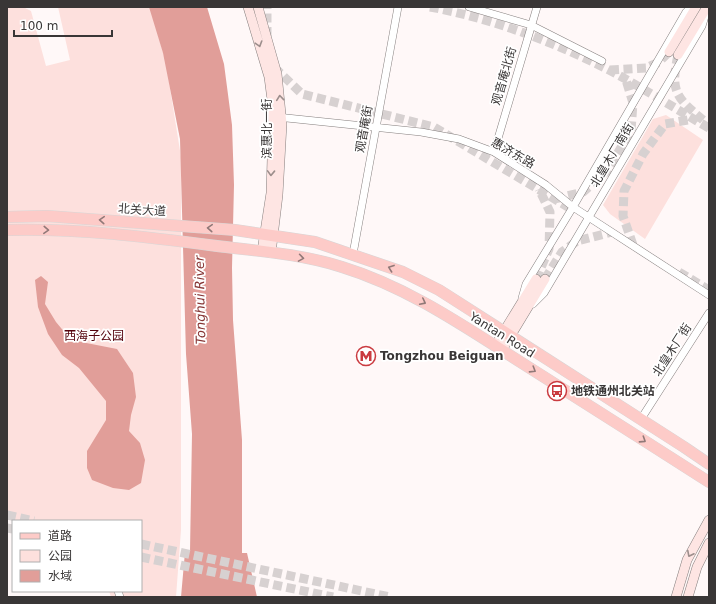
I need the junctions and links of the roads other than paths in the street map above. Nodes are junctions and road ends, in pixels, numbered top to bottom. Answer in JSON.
{"nodes":[{"id":1,"x":248,"y":7,"type":"edge"},
{"id":2,"x":258,"y":7,"type":"edge"},
{"id":3,"x":398,"y":7,"type":"edge"},
{"id":4,"x":469,"y":7,"type":"edge"},
{"id":5,"x":537,"y":7,"type":"edge"},
{"id":6,"x":692,"y":7,"type":"edge"},
{"id":7,"x":696,"y":7,"type":"edge"},
{"id":8,"x":708,"y":7,"type":"edge"},
{"id":9,"x":531,"y":25,"type":"junction"},
{"id":10,"x":669,"y":52,"type":"tunnel mouth"},
{"id":11,"x":678,"y":55,"type":"tunnel mouth"},
{"id":12,"x":602,"y":61,"type":"dead end"},
{"id":13,"x":277,"y":117,"type":"junction"},
{"id":14,"x":375,"y":127,"type":"junction"},
{"id":15,"x":494,"y":152,"type":"junction"},
{"id":16,"x":573,"y":207,"type":"junction"},
{"id":17,"x":7,"y":217,"type":"edge"},
{"id":18,"x":589,"y":217,"type":"junction"},
{"id":19,"x":7,"y":230,"type":"edge"},
{"id":20,"x":270,"y":234,"type":"junction"},
{"id":21,"x":267,"y":252,"type":"junction"},
{"id":22,"x":353,"y":254,"type":"junction"},
{"id":23,"x":541,"y":279,"type":"tunnel mouth"},
{"id":24,"x":709,"y":295,"type":"edge"},
{"id":25,"x":524,"y":307,"type":"junction"},
{"id":26,"x":709,"y":313,"type":"edge"},
{"id":27,"x":507,"y":333,"type":"junction"},
{"id":28,"x":498,"y":348,"type":"junction"},
{"id":29,"x":641,"y":419,"type":"junction"},
{"id":30,"x":709,"y":464,"type":"edge"},
{"id":31,"x":709,"y":482,"type":"edge"},
{"id":32,"x":709,"y":520,"type":"edge"},
{"id":33,"x":709,"y":543,"type":"edge"},
{"id":34,"x":676,"y":597,"type":"edge"},
{"id":35,"x":688,"y":597,"type":"edge"}],
"edges":[{"from":1,"to":13,"type":"street","name":"滨惠北一街","one_way":true},
{"from":13,"to":2,"type":"street","name":"滨惠北一街","one_way":true},
{"from":3,"to":14,"type":"street","name":"观音庵街"},
{"from":4,"to":9,"type":"street"},
{"from":5,"to":9,"type":"street","name":"观音庵北街"},
{"from":6,"to":16,"type":"street","name":"北皇木厂南街"},
{"from":7,"to":10,"type":"street"},
{"from":8,"to":11,"type":"street","name":"北皇木厂南街"},
{"from":8,"to":18,"type":"street","name":"北皇木厂南街"},
{"from":9,"to":12,"type":"street"},
{"from":9,"to":15,"type":"street","name":"观音庵北街"},
{"from":13,"to":14,"type":"street","name":"惠济东路"},
{"from":13,"to":20,"type":"street","name":"滨惠北一街"},
{"from":14,"to":15,"type":"street","name":"惠济东路"},
{"from":14,"to":22,"type":"street","name":"观音庵街"},
{"from":15,"to":16,"type":"street","name":"惠济东路"},
{"from":16,"to":18,"type":"street","name":"惠济东路"},
{"from":16,"to":25,"type":"street","name":"北皇木厂南街"},
{"from":20,"to":17,"type":"main road","name":"北关大道","one_way":true},
{"from":18,"to":24,"type":"street","name":"惠济东路"},
{"from":18,"to":25,"type":"street","name":"北皇木厂南街"},
{"from":19,"to":21,"type":"main road","one_way":true},
{"from":20,"to":21,"type":"street","name":"滨惠北一街"},
{"from":20,"to":22,"type":"main road","name":"Yantan Road"},
{"from":21,"to":28,"type":"main road","name":"Yantan Road","one_way":true},
{"from":27,"to":22,"type":"main road","name":"Yantan Road","one_way":true},
{"from":23,"to":25,"type":"street","name":"北皇木厂南街"},
{"from":25,"to":27,"type":"street","name":"北皇木厂南街"},
{"from":26,"to":29,"type":"street","name":"北皇木厂街"},
{"from":27,"to":28,"type":"street","name":"北皇木厂南街"},
{"from":27,"to":29,"type":"main road","name":"Yantan Road"},
{"from":28,"to":31,"type":"main road","name":"Yantan Road","one_way":true},
{"from":29,"to":30,"type":"main road","name":"Yantan Road"},
{"from":32,"to":34,"type":"street","one_way":true},
{"from":33,"to":35,"type":"street"}]}
